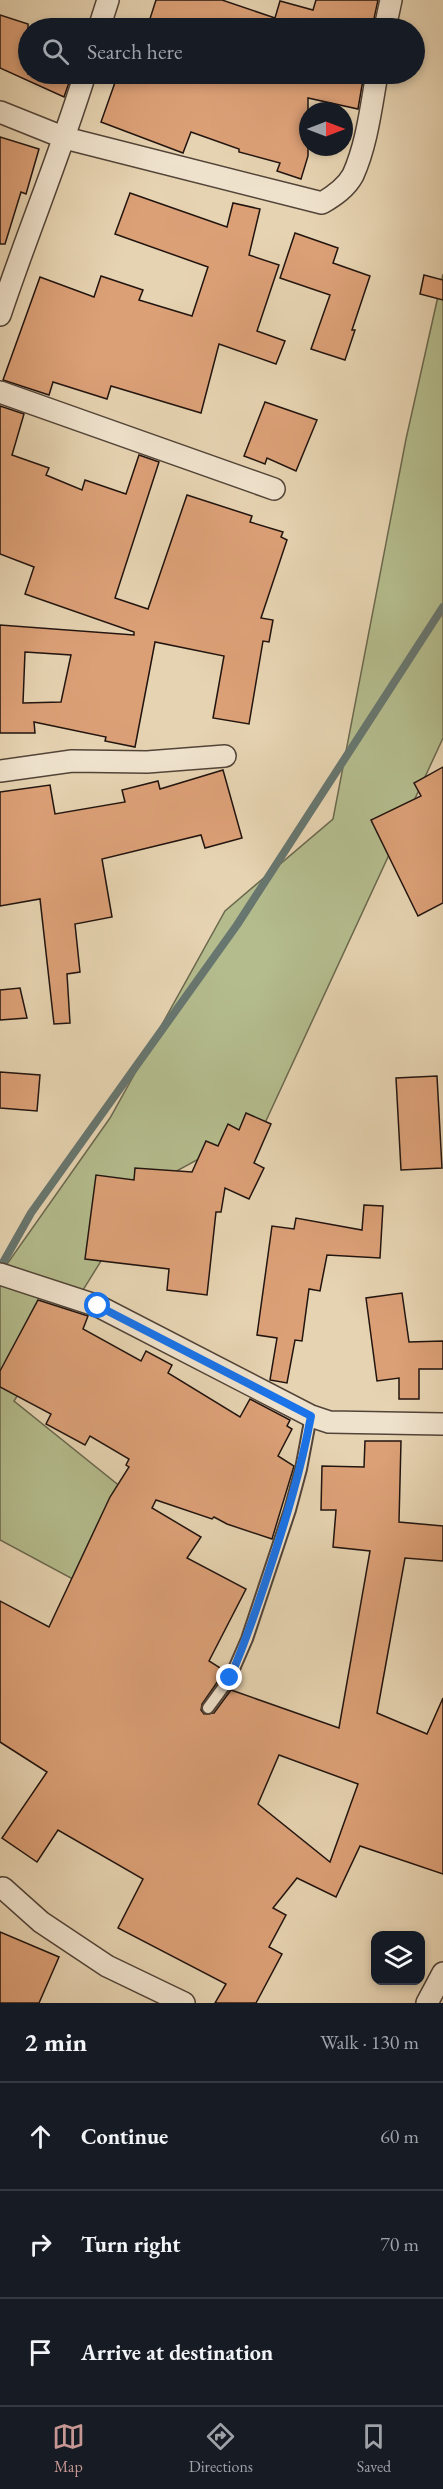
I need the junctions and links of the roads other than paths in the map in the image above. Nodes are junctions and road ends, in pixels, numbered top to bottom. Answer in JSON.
{"nodes":[{"id":1,"x":108,"y":0,"type":"edge"},
{"id":2,"x":391,"y":0,"type":"edge"},
{"id":3,"x":102,"y":18,"type":"edge"},
{"id":4,"x":388,"y":18,"type":"edge"},
{"id":5,"x":82,"y":84,"type":"edge"},
{"id":6,"x":375,"y":84,"type":"edge"},
{"id":7,"x":0,"y":112,"type":"edge"},
{"id":8,"x":65,"y":138,"type":"junction"},
{"id":9,"x":0,"y":315,"type":"edge"},
{"id":10,"x":0,"y":392,"type":"edge"},
{"id":11,"x":274,"y":489,"type":"dead end"},
{"id":12,"x":225,"y":756,"type":"dead end"},
{"id":13,"x":0,"y":771,"type":"edge"},
{"id":14,"x":5,"y":1276,"type":"edge"},
{"id":15,"x":311,"y":1416,"type":"junction"},
{"id":16,"x":443,"y":1424,"type":"edge"},
{"id":17,"x":208,"y":1708,"type":"dead end"},
{"id":18,"x":3,"y":1888,"type":"dead end"},
{"id":19,"x":443,"y":1973,"type":"edge"},
{"id":20,"x":184,"y":2003,"type":"edge"},
{"id":21,"x":427,"y":2003,"type":"edge"}],
"edges":[{"from":1,"to":3,"type":"street"},
{"from":2,"to":4,"type":"street"},
{"from":5,"to":8,"type":"street"},
{"from":6,"to":8,"type":"street"},
{"from":7,"to":8,"type":"street"},
{"from":8,"to":9,"type":"street"},
{"from":10,"to":11,"type":"street"},
{"from":12,"to":13,"type":"street"},
{"from":14,"to":15,"type":"street"},
{"from":15,"to":16,"type":"street"},
{"from":15,"to":17,"type":"lane"},
{"from":18,"to":20,"type":"street"},
{"from":19,"to":21,"type":"street"}]}
